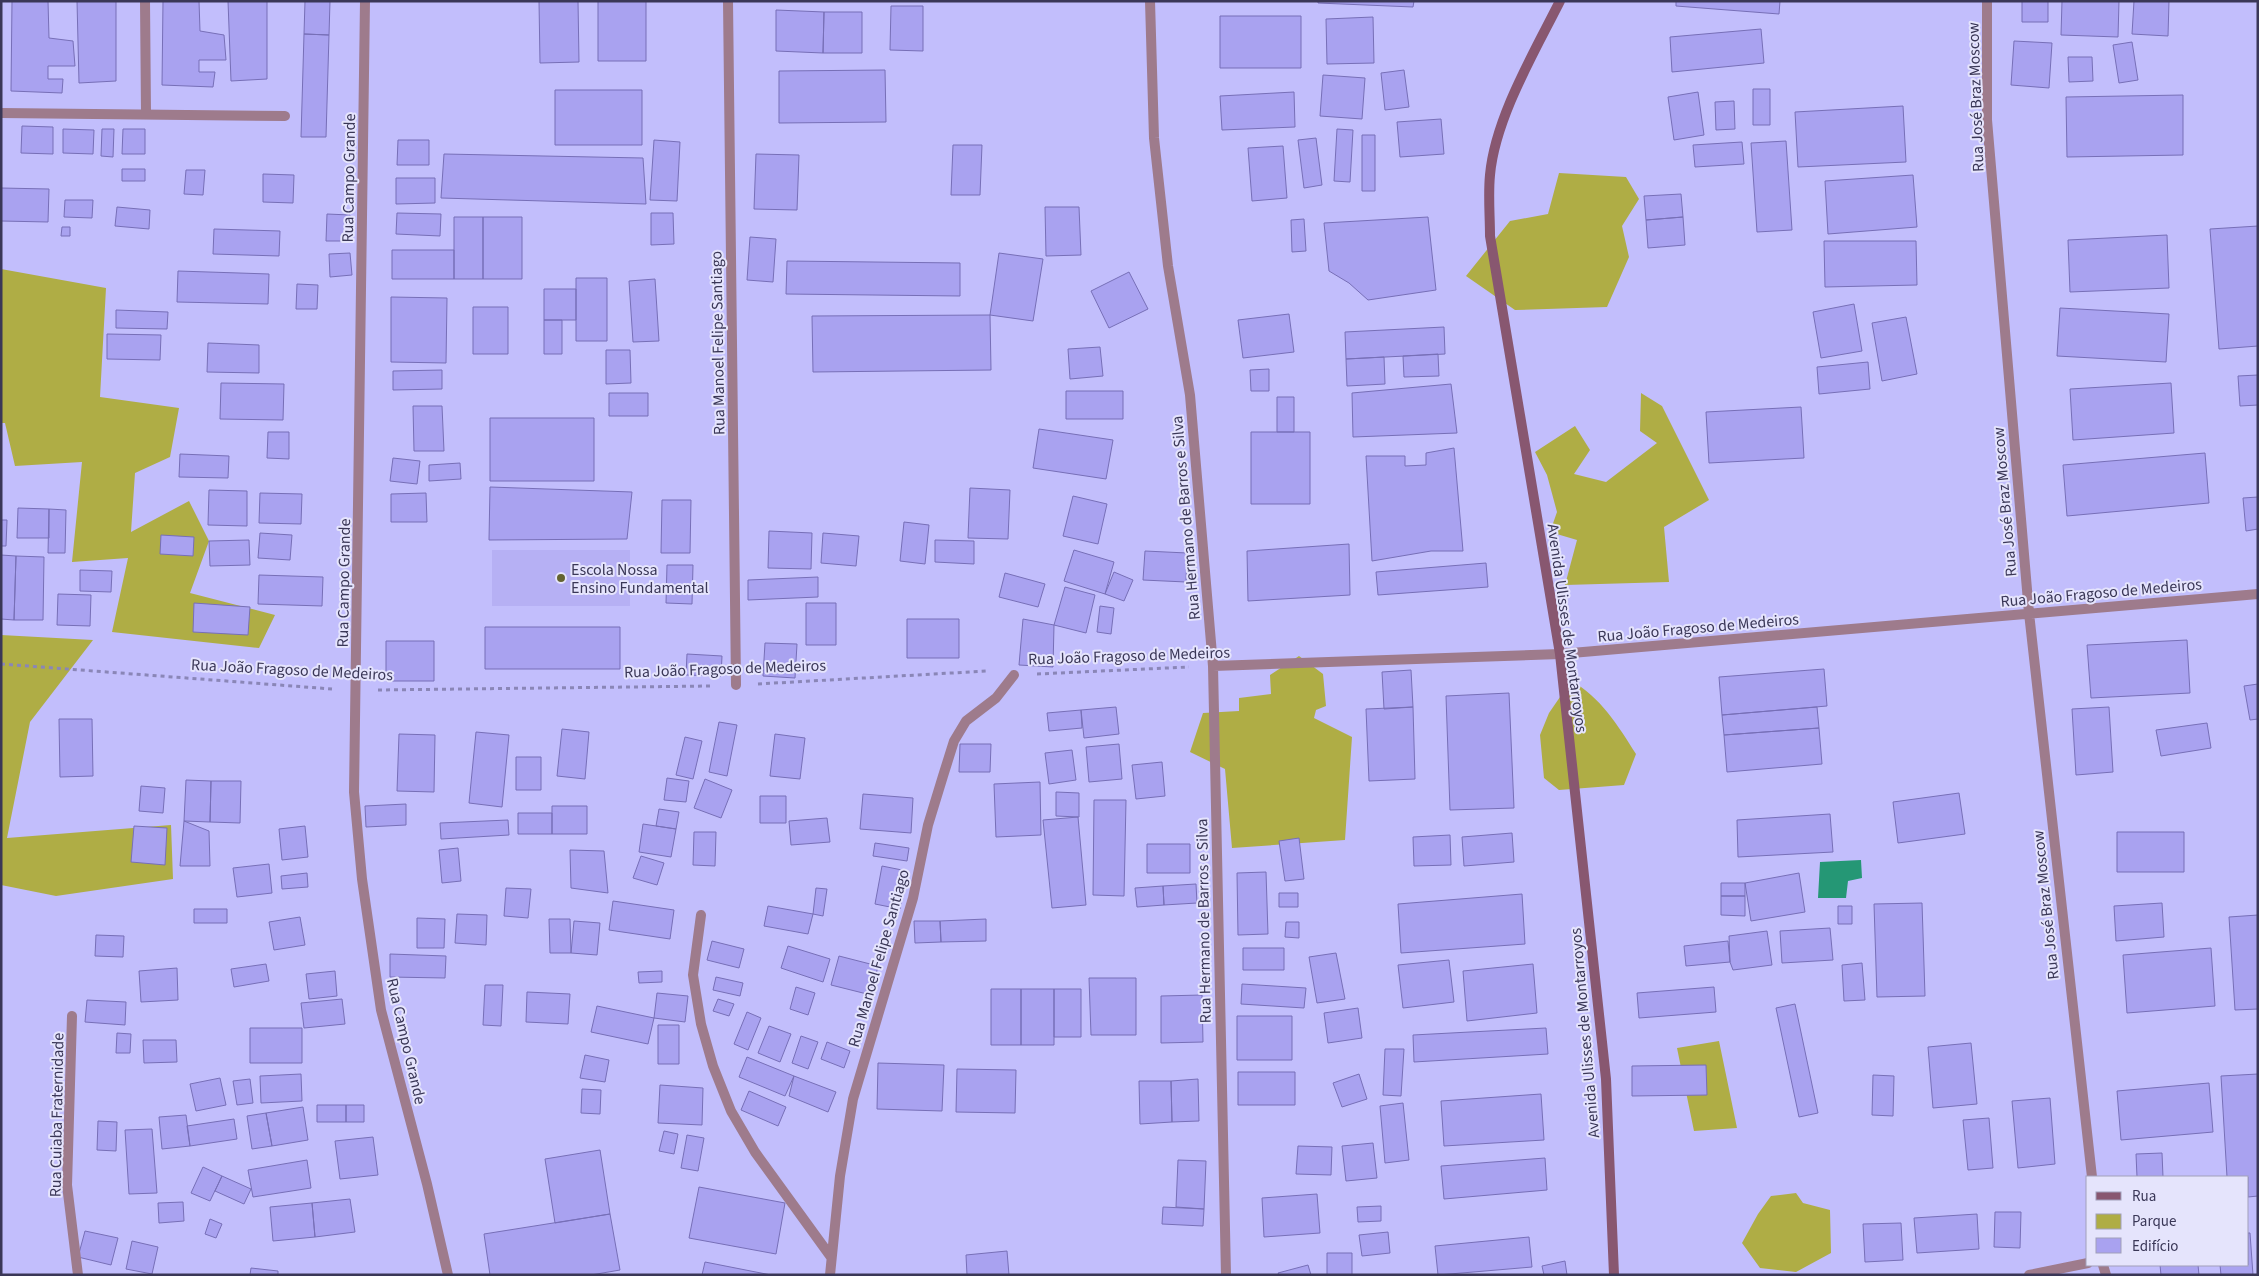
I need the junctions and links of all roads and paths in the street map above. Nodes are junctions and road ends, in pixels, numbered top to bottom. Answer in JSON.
{"nodes":[{"id":1,"x":145,"y":1,"type":"edge"},
{"id":2,"x":365,"y":1,"type":"edge"},
{"id":3,"x":728,"y":1,"type":"edge"},
{"id":4,"x":1150,"y":1,"type":"edge"},
{"id":5,"x":1560,"y":1,"type":"edge"},
{"id":6,"x":1987,"y":1,"type":"edge"},
{"id":7,"x":1,"y":113,"type":"edge"},
{"id":8,"x":146,"y":113,"type":"junction"},
{"id":9,"x":285,"y":116,"type":"dead end"},
{"id":10,"x":2258,"y":594,"type":"edge"},
{"id":11,"x":2029,"y":613,"type":"junction"},
{"id":12,"x":1560,"y":654,"type":"junction"},
{"id":13,"x":1,"y":664,"type":"edge"},
{"id":14,"x":1213,"y":666,"type":"junction"},
{"id":15,"x":1014,"y":675,"type":"junction"},
{"id":16,"x":736,"y":685,"type":"junction"},
{"id":17,"x":356,"y":691,"type":"junction"},
{"id":18,"x":701,"y":915,"type":"dead end"},
{"id":19,"x":72,"y":1016,"type":"dead end"},
{"id":20,"x":2092,"y":1176,"type":"edge"},
{"id":21,"x":831,"y":1258,"type":"junction"},
{"id":22,"x":2086,"y":1263,"type":"edge"},
{"id":23,"x":78,"y":1275,"type":"edge"},
{"id":24,"x":448,"y":1275,"type":"edge"},
{"id":25,"x":830,"y":1275,"type":"edge"},
{"id":26,"x":1226,"y":1275,"type":"edge"},
{"id":27,"x":1614,"y":1275,"type":"edge"},
{"id":28,"x":2029,"y":1275,"type":"edge"}],
"edges":[{"from":1,"to":8,"type":"street"},
{"from":2,"to":17,"type":"street","name":"Rua Campo Grande"},
{"from":3,"to":16,"type":"street","name":"Rua Manoel Felipe Santiago"},
{"from":4,"to":14,"type":"street","name":"Rua Hermano de Barros e Silva"},
{"from":5,"to":12,"type":"street","name":"Avenida Ulisses de Montarroyos"},
{"from":6,"to":11,"type":"street","name":"Rua José Braz Moscow"},
{"from":7,"to":8,"type":"street"},
{"from":8,"to":9,"type":"street"},
{"from":10,"to":11,"type":"street","name":"Rua João Fragoso de Medeiros"},
{"from":11,"to":12,"type":"street","name":"Rua João Fragoso de Medeiros"},
{"from":11,"to":20,"type":"street","name":"Rua José Braz Moscow"},
{"from":12,"to":14,"type":"street","name":"Rua João Fragoso de Medeiros"},
{"from":12,"to":27,"type":"street","name":"Avenida Ulisses de Montarroyos"},
{"from":13,"to":17,"type":"path","name":"Rua João Fragoso de Medeiros"},
{"from":14,"to":15,"type":"path","name":"Rua João Fragoso de Medeiros"},
{"from":14,"to":26,"type":"street","name":"Rua Hermano de Barros e Silva"},
{"from":15,"to":16,"type":"path","name":"Rua João Fragoso de Medeiros"},
{"from":15,"to":21,"type":"street","name":"Rua Manoel Felipe Santiago"},
{"from":16,"to":17,"type":"path","name":"Rua João Fragoso de Medeiros"},
{"from":17,"to":24,"type":"street","name":"Rua Campo Grande"},
{"from":18,"to":21,"type":"street"},
{"from":19,"to":23,"type":"street","name":"Rua Cuiaba Fraternidade"},
{"from":21,"to":25,"type":"street","name":"Rua Manoel Felipe Santiago"},
{"from":22,"to":28,"type":"street"}]}
